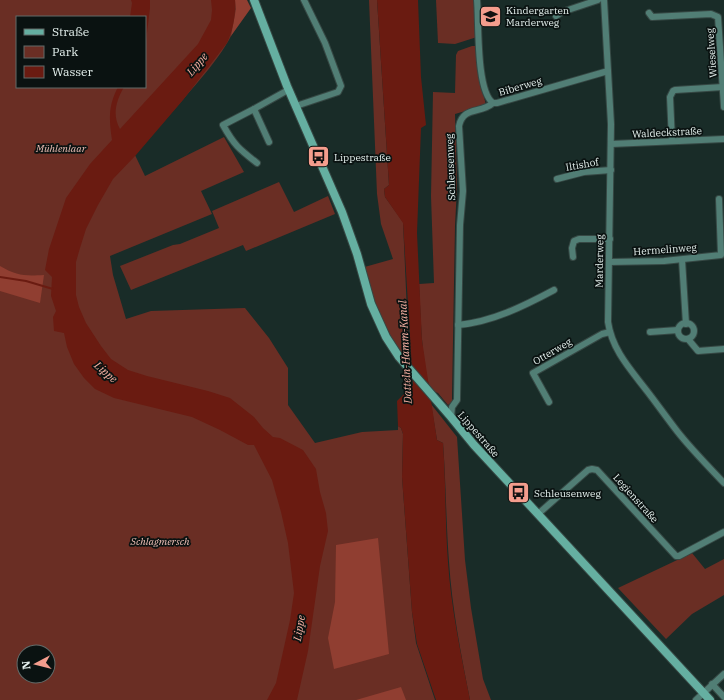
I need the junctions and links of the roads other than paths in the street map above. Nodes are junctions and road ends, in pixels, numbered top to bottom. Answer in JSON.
{"nodes":[{"id":1,"x":254,"y":0,"type":"edge"},
{"id":2,"x":304,"y":0,"type":"edge"},
{"id":3,"x":477,"y":0,"type":"edge"},
{"id":4,"x":598,"y":0,"type":"edge"},
{"id":5,"x":604,"y":0,"type":"edge"},
{"id":6,"x":649,"y":13,"type":"dead end"},
{"id":7,"x":556,"y":16,"type":"dead end"},
{"id":8,"x":608,"y":71,"type":"junction"},
{"id":9,"x":723,"y":87,"type":"junction"},
{"id":10,"x":288,"y":90,"type":"junction"},
{"id":11,"x":493,"y":103,"type":"junction"},
{"id":12,"x":296,"y":106,"type":"junction"},
{"id":13,"x":724,"y":108,"type":"edge"},
{"id":14,"x":254,"y":109,"type":"junction"},
{"id":15,"x":724,"y":139,"type":"edge"},
{"id":16,"x":672,"y":141,"type":"junction"},
{"id":17,"x":268,"y":142,"type":"dead end"},
{"id":18,"x":611,"y":144,"type":"junction"},
{"id":19,"x":257,"y":163,"type":"dead end"},
{"id":20,"x":611,"y":170,"type":"junction"},
{"id":21,"x":557,"y":179,"type":"dead end"},
{"id":22,"x":719,"y":199,"type":"dead end"},
{"id":23,"x":610,"y":239,"type":"junction"},
{"id":24,"x":573,"y":257,"type":"dead end"},
{"id":25,"x":682,"y":260,"type":"junction"},
{"id":26,"x":609,"y":262,"type":"junction"},
{"id":27,"x":554,"y":290,"type":"dead end"},
{"id":28,"x":686,"y":324,"type":"junction"},
{"id":29,"x":458,"y":325,"type":"junction"},
{"id":30,"x":678,"y":330,"type":"junction"},
{"id":31,"x":610,"y":332,"type":"junction"},
{"id":32,"x":650,"y":332,"type":"dead end"},
{"id":33,"x":688,"y":339,"type":"junction"},
{"id":34,"x":724,"y":349,"type":"edge"},
{"id":35,"x":549,"y":402,"type":"dead end"},
{"id":36,"x":452,"y":417,"type":"junction"},
{"id":37,"x":724,"y":484,"type":"edge"},
{"id":38,"x":538,"y":514,"type":"junction"},
{"id":39,"x":724,"y":532,"type":"edge"},
{"id":40,"x":724,"y":674,"type":"edge"},
{"id":41,"x":712,"y":684,"type":"junction"},
{"id":42,"x":703,"y":692,"type":"junction"},
{"id":43,"x":724,"y":697,"type":"edge"},
{"id":44,"x":696,"y":700,"type":"edge"},
{"id":45,"x":710,"y":700,"type":"edge"}],
"edges":[{"from":1,"to":10,"type":"main road","name":"Lippestraße"},
{"from":2,"to":12,"type":"street"},
{"from":3,"to":11,"type":"street","name":"Biberweg"},
{"from":4,"to":7,"type":"street"},
{"from":5,"to":8,"type":"street","name":"Marderweg"},
{"from":6,"to":9,"type":"street","name":"Wieselweg"},
{"from":8,"to":11,"type":"street","name":"Biberweg"},
{"from":8,"to":18,"type":"street","name":"Marderweg"},
{"from":9,"to":13,"type":"street","name":"Wieselweg"},
{"from":9,"to":16,"type":"street","name":"Wieselweg"},
{"from":10,"to":12,"type":"main road","name":"Lippestraße"},
{"from":10,"to":14,"type":"street"},
{"from":11,"to":29,"type":"street","name":"Schleusenweg"},
{"from":12,"to":36,"type":"main road","name":"Lippestraße"},
{"from":14,"to":17,"type":"street"},
{"from":14,"to":19,"type":"street"},
{"from":15,"to":16,"type":"street","name":"Waldeckstraße"},
{"from":16,"to":18,"type":"street","name":"Waldeckstraße"},
{"from":18,"to":20,"type":"street","name":"Marderweg"},
{"from":20,"to":21,"type":"street","name":"Iltishof"},
{"from":20,"to":23,"type":"street","name":"Marderweg"},
{"from":22,"to":25,"type":"street","name":"Hermelinweg"},
{"from":23,"to":24,"type":"street"},
{"from":23,"to":26,"type":"street","name":"Marderweg"},
{"from":25,"to":26,"type":"street","name":"Hermelinweg"},
{"from":25,"to":28,"type":"street"},
{"from":26,"to":31,"type":"street","name":"Marderweg"},
{"from":27,"to":29,"type":"street"},
{"from":28,"to":30,"type":"street"},
{"from":28,"to":33,"type":"street"},
{"from":29,"to":36,"type":"street","name":"Schleusenweg"},
{"from":30,"to":32,"type":"street"},
{"from":30,"to":33,"type":"street"},
{"from":31,"to":35,"type":"street","name":"Otterweg"},
{"from":31,"to":37,"type":"street","name":"Marderweg"},
{"from":33,"to":34,"type":"street"},
{"from":36,"to":38,"type":"main road","name":"Lippestraße"},
{"from":38,"to":39,"type":"street","name":"Legienstraße"},
{"from":38,"to":42,"type":"main road","name":"Lippestraße"},
{"from":40,"to":41,"type":"street"},
{"from":41,"to":42,"type":"street"},
{"from":41,"to":43,"type":"street"},
{"from":42,"to":44,"type":"street"},
{"from":42,"to":45,"type":"main road","name":"Lippestraße"}]}
